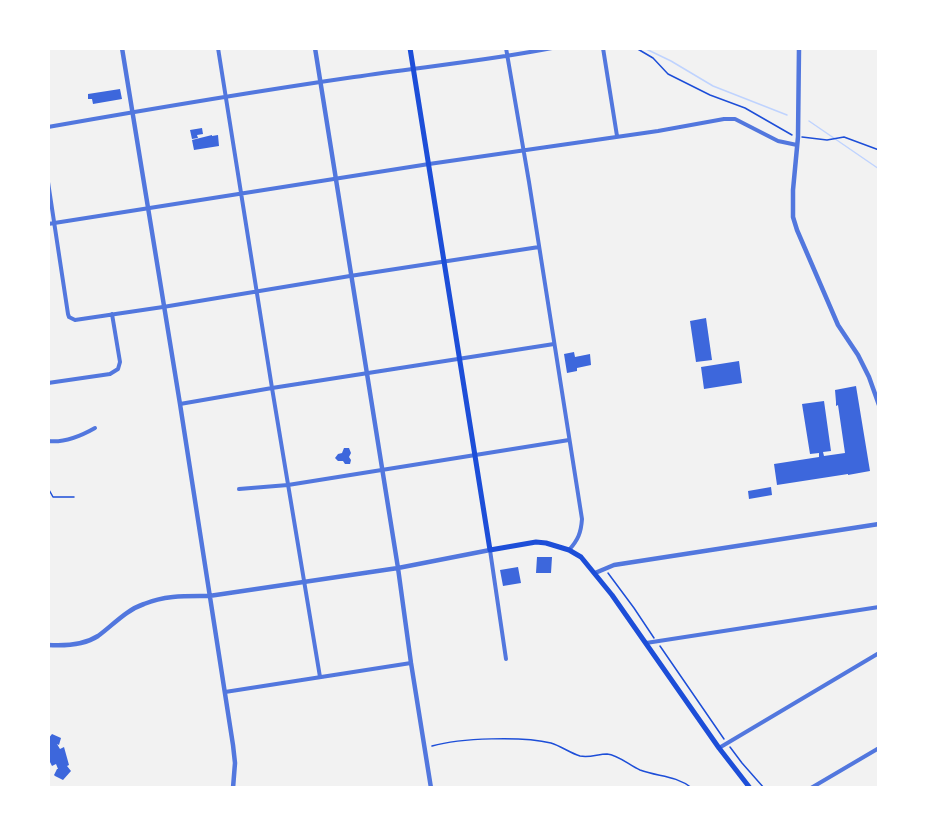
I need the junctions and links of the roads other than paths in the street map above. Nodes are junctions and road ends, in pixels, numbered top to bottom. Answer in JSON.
{"nodes":[{"id":1,"x":122,"y":48,"type":"edge"},
{"id":2,"x":218,"y":48,"type":"edge"},
{"id":3,"x":315,"y":48,"type":"edge"},
{"id":4,"x":410,"y":48,"type":"edge"},
{"id":5,"x":506,"y":48,"type":"edge"},
{"id":6,"x":552,"y":48,"type":"edge"},
{"id":7,"x":603,"y":48,"type":"edge"},
{"id":8,"x":799,"y":48,"type":"edge"},
{"id":9,"x":507,"y":57,"type":"junction"},
{"id":10,"x":414,"y":68,"type":"junction"},
{"id":11,"x":320,"y":82,"type":"junction"},
{"id":12,"x":226,"y":97,"type":"junction"},
{"id":13,"x":133,"y":112,"type":"junction"},
{"id":14,"x":48,"y":127,"type":"edge"},
{"id":15,"x":617,"y":136,"type":"junction"},
{"id":16,"x":797,"y":145,"type":"junction"},
{"id":17,"x":523,"y":151,"type":"junction"},
{"id":18,"x":429,"y":164,"type":"junction"},
{"id":19,"x":335,"y":179,"type":"junction"},
{"id":20,"x":48,"y":182,"type":"edge"},
{"id":21,"x":241,"y":194,"type":"junction"},
{"id":22,"x":148,"y":210,"type":"junction"},
{"id":23,"x":54,"y":223,"type":"junction"},
{"id":24,"x":48,"y":224,"type":"edge"},
{"id":25,"x":539,"y":247,"type":"junction"},
{"id":26,"x":444,"y":261,"type":"junction"},
{"id":27,"x":350,"y":276,"type":"junction"},
{"id":28,"x":257,"y":292,"type":"junction"},
{"id":29,"x":163,"y":307,"type":"junction"},
{"id":30,"x":112,"y":314,"type":"junction"},
{"id":31,"x":554,"y":344,"type":"junction"},
{"id":32,"x":460,"y":359,"type":"junction"},
{"id":33,"x":366,"y":373,"type":"junction"},
{"id":34,"x":48,"y":383,"type":"edge"},
{"id":35,"x":272,"y":388,"type":"junction"},
{"id":36,"x":180,"y":404,"type":"junction"},
{"id":37,"x":879,"y":405,"type":"edge"},
{"id":38,"x":95,"y":428,"type":"dead end"},
{"id":39,"x":569,"y":440,"type":"junction"},
{"id":40,"x":48,"y":441,"type":"edge"},
{"id":41,"x":476,"y":454,"type":"junction"},
{"id":42,"x":381,"y":470,"type":"junction"},
{"id":43,"x":288,"y":485,"type":"junction"},
{"id":44,"x":239,"y":489,"type":"dead end"},
{"id":45,"x":879,"y":524,"type":"edge"},
{"id":46,"x":490,"y":550,"type":"junction"},
{"id":47,"x":569,"y":550,"type":"junction"},
{"id":48,"x":398,"y":568,"type":"junction"},
{"id":49,"x":596,"y":573,"type":"junction"},
{"id":50,"x":304,"y":581,"type":"junction"},
{"id":51,"x":209,"y":596,"type":"junction"},
{"id":52,"x":879,"y":606,"type":"edge"},
{"id":53,"x":646,"y":643,"type":"junction"},
{"id":54,"x":48,"y":645,"type":"edge"},
{"id":55,"x":879,"y":653,"type":"edge"},
{"id":56,"x":506,"y":659,"type":"dead end"},
{"id":57,"x":411,"y":663,"type":"junction"},
{"id":58,"x":320,"y":677,"type":"junction"},
{"id":59,"x":225,"y":692,"type":"junction"},
{"id":60,"x":719,"y":748,"type":"junction"},
{"id":61,"x":879,"y":748,"type":"edge"},
{"id":62,"x":233,"y":788,"type":"edge"},
{"id":63,"x":431,"y":788,"type":"edge"},
{"id":64,"x":750,"y":788,"type":"edge"},
{"id":65,"x":811,"y":788,"type":"edge"}],
"edges":[{"from":1,"to":13,"type":"street"},
{"from":2,"to":12,"type":"street"},
{"from":3,"to":11,"type":"street"},
{"from":4,"to":10,"type":"main road"},
{"from":5,"to":9,"type":"street"},
{"from":6,"to":9,"type":"street"},
{"from":7,"to":15,"type":"street"},
{"from":8,"to":16,"type":"street"},
{"from":9,"to":10,"type":"street"},
{"from":9,"to":17,"type":"street"},
{"from":10,"to":11,"type":"street"},
{"from":10,"to":18,"type":"main road"},
{"from":11,"to":12,"type":"street"},
{"from":11,"to":19,"type":"street"},
{"from":12,"to":13,"type":"street"},
{"from":12,"to":21,"type":"street"},
{"from":13,"to":14,"type":"street"},
{"from":13,"to":22,"type":"street"},
{"from":15,"to":16,"type":"street"},
{"from":15,"to":17,"type":"street"},
{"from":16,"to":37,"type":"street"},
{"from":17,"to":18,"type":"street"},
{"from":17,"to":25,"type":"street"},
{"from":18,"to":19,"type":"street"},
{"from":18,"to":26,"type":"main road"},
{"from":19,"to":21,"type":"street"},
{"from":19,"to":27,"type":"street"},
{"from":20,"to":23,"type":"street"},
{"from":21,"to":22,"type":"street"},
{"from":21,"to":28,"type":"street"},
{"from":22,"to":23,"type":"street"},
{"from":22,"to":29,"type":"street"},
{"from":23,"to":24,"type":"street"},
{"from":23,"to":30,"type":"street"},
{"from":25,"to":26,"type":"street"},
{"from":25,"to":31,"type":"street"},
{"from":26,"to":27,"type":"street"},
{"from":26,"to":32,"type":"main road"},
{"from":27,"to":28,"type":"street"},
{"from":27,"to":33,"type":"street"},
{"from":28,"to":29,"type":"street"},
{"from":28,"to":35,"type":"street"},
{"from":29,"to":30,"type":"street"},
{"from":29,"to":36,"type":"street"},
{"from":30,"to":34,"type":"street"},
{"from":31,"to":32,"type":"street"},
{"from":31,"to":39,"type":"street"},
{"from":32,"to":33,"type":"street"},
{"from":32,"to":41,"type":"main road"},
{"from":33,"to":35,"type":"street"},
{"from":33,"to":42,"type":"street"},
{"from":35,"to":36,"type":"street"},
{"from":35,"to":43,"type":"street"},
{"from":36,"to":51,"type":"street"},
{"from":38,"to":40,"type":"street"},
{"from":39,"to":41,"type":"street"},
{"from":39,"to":47,"type":"street"},
{"from":41,"to":42,"type":"street"},
{"from":41,"to":46,"type":"main road"},
{"from":42,"to":43,"type":"street"},
{"from":42,"to":48,"type":"street"},
{"from":43,"to":44,"type":"street"},
{"from":43,"to":50,"type":"street"},
{"from":45,"to":49,"type":"street"},
{"from":46,"to":47,"type":"main road"},
{"from":46,"to":48,"type":"street"},
{"from":46,"to":56,"type":"street"},
{"from":47,"to":49,"type":"main road"},
{"from":48,"to":50,"type":"street"},
{"from":48,"to":57,"type":"street"},
{"from":49,"to":53,"type":"main road"},
{"from":50,"to":51,"type":"street"},
{"from":50,"to":58,"type":"street"},
{"from":51,"to":54,"type":"street"},
{"from":51,"to":59,"type":"street"},
{"from":52,"to":53,"type":"street"},
{"from":53,"to":60,"type":"main road"},
{"from":55,"to":60,"type":"street"},
{"from":57,"to":58,"type":"street"},
{"from":57,"to":63,"type":"street"},
{"from":58,"to":59,"type":"street"},
{"from":59,"to":62,"type":"street"},
{"from":60,"to":64,"type":"main road"},
{"from":61,"to":65,"type":"street"}]}
